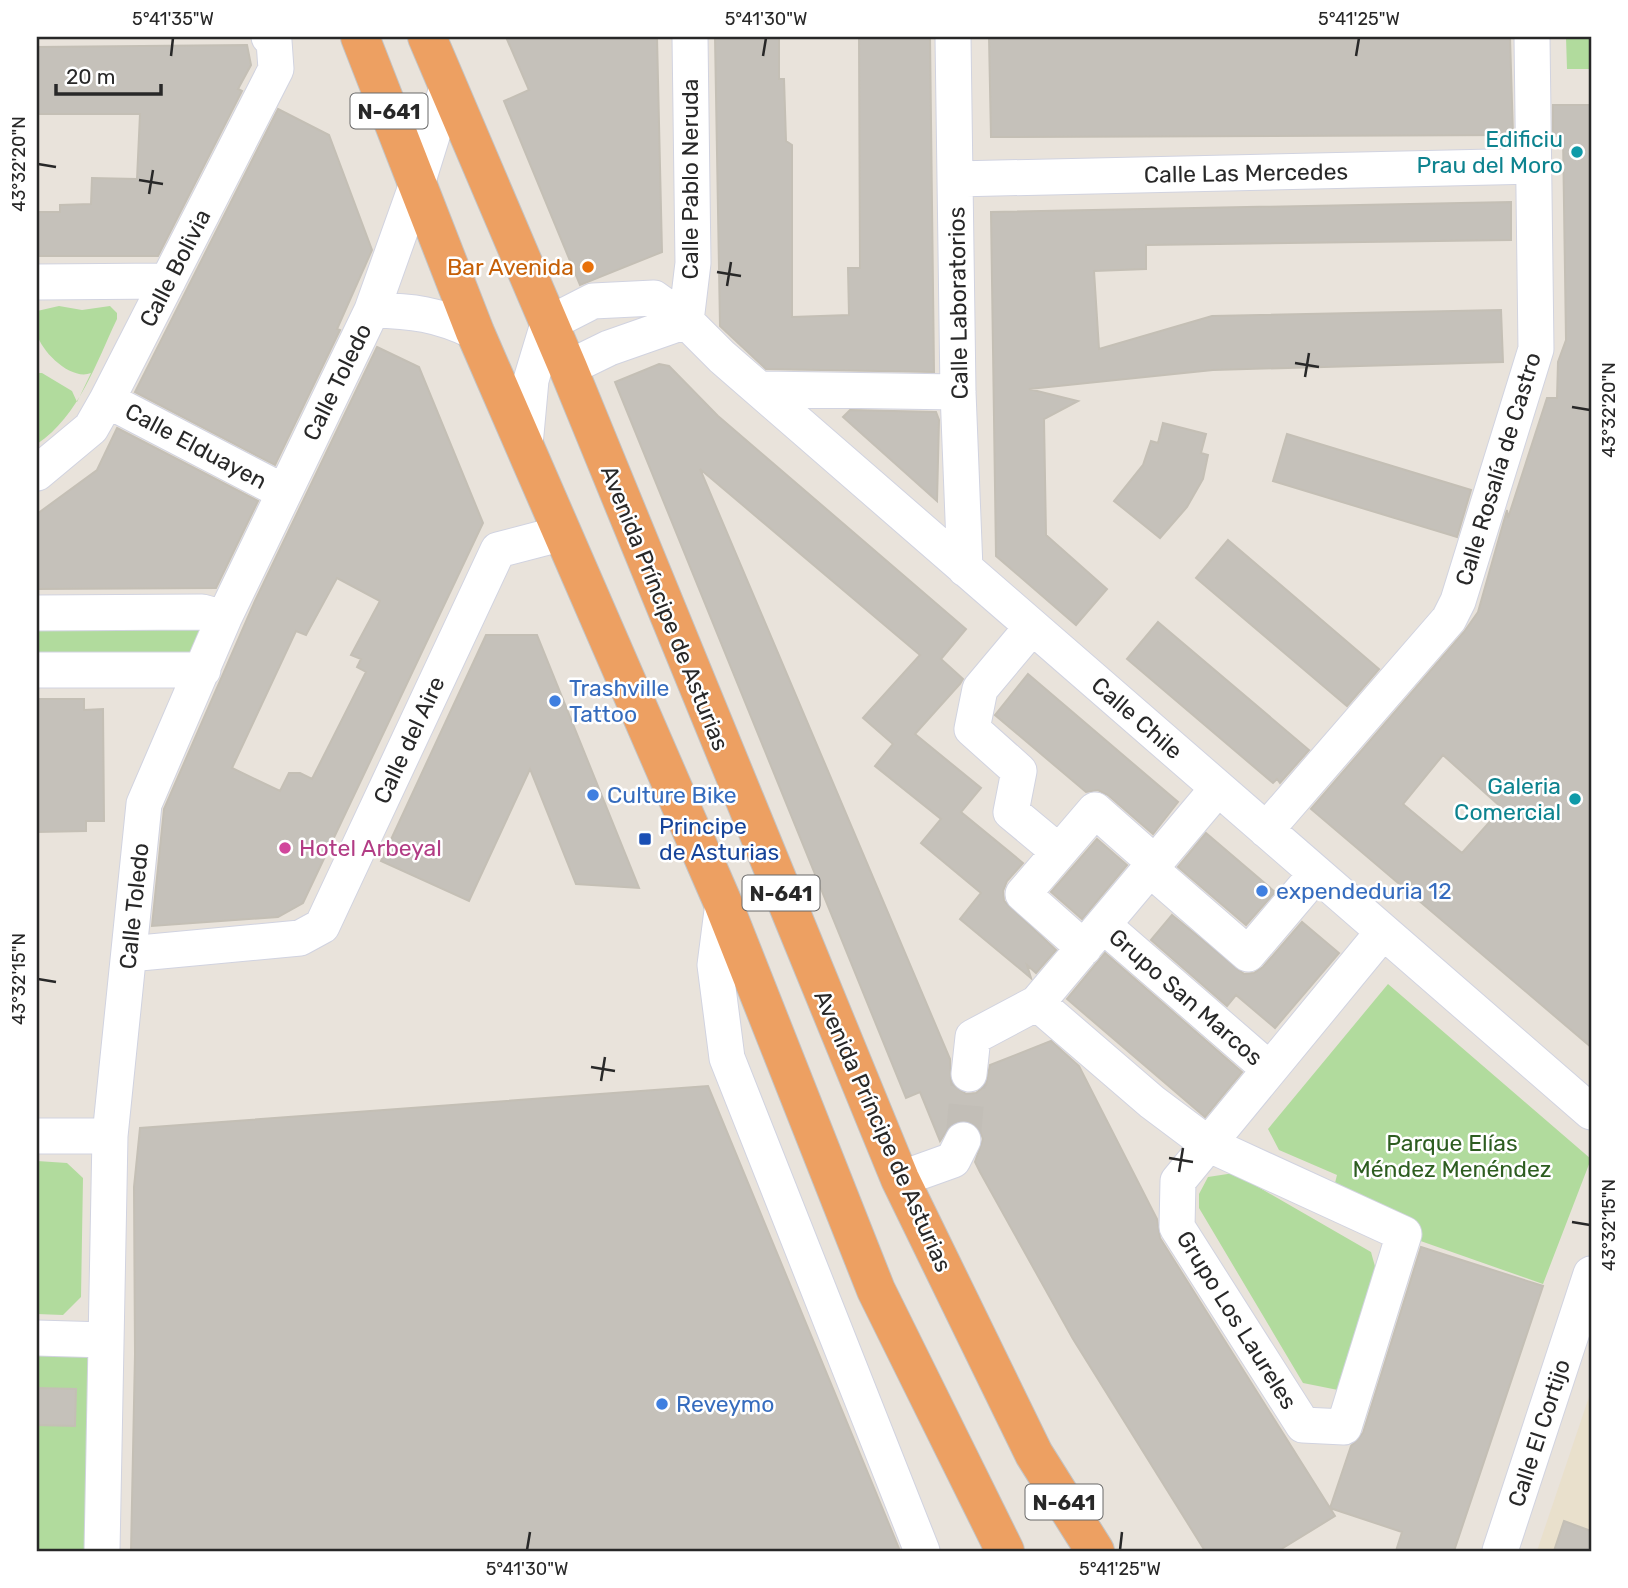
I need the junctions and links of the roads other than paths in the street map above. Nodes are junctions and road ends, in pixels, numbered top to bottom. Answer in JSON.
{"nodes":[{"id":1,"x":360,"y":37,"type":"edge"},
{"id":2,"x":427,"y":37,"type":"edge"},
{"id":3,"x":690,"y":37,"type":"edge"},
{"id":4,"x":953,"y":37,"type":"edge"},
{"id":5,"x":1532,"y":37,"type":"edge"},
{"id":6,"x":272,"y":39,"type":"edge"},
{"id":7,"x":447,"y":88,"type":"junction"},
{"id":8,"x":1535,"y":166,"type":"junction"},
{"id":9,"x":956,"y":179,"type":"junction"},
{"id":10,"x":417,"y":184,"type":"junction"},
{"id":11,"x":168,"y":281,"type":"junction"},
{"id":12,"x":37,"y":282,"type":"edge"},
{"id":13,"x":372,"y":310,"type":"junction"},
{"id":14,"x":686,"y":321,"type":"junction"},
{"id":15,"x":548,"y":324,"type":"junction"},
{"id":16,"x":475,"y":332,"type":"junction"},
{"id":17,"x":568,"y":368,"type":"junction"},
{"id":18,"x":759,"y":389,"type":"junction"},
{"id":19,"x":958,"y":391,"type":"junction"},
{"id":20,"x":107,"y":400,"type":"junction"},
{"id":21,"x":525,"y":445,"type":"junction"},
{"id":22,"x":37,"y":473,"type":"edge"},
{"id":23,"x":284,"y":492,"type":"junction"},
{"id":24,"x":563,"y":533,"type":"junction"},
{"id":25,"x":965,"y":569,"type":"junction"},
{"id":26,"x":37,"y":612,"type":"edge"},
{"id":27,"x":224,"y":618,"type":"junction"},
{"id":28,"x":1032,"y":627,"type":"junction"},
{"id":29,"x":37,"y":670,"type":"edge"},
{"id":30,"x":203,"y":670,"type":"junction"},
{"id":31,"x":1217,"y":788,"type":"junction"},
{"id":32,"x":1266,"y":830,"type":"junction"},
{"id":33,"x":1059,"y":852,"type":"junction"},
{"id":34,"x":1152,"y":866,"type":"junction"},
{"id":35,"x":1316,"y":873,"type":"junction"},
{"id":36,"x":723,"y":903,"type":"junction"},
{"id":37,"x":1383,"y":932,"type":"junction"},
{"id":38,"x":1094,"y":936,"type":"junction"},
{"id":39,"x":129,"y":954,"type":"junction"},
{"id":40,"x":1037,"y":1003,"type":"junction"},
{"id":41,"x":1269,"y":1069,"type":"junction"},
{"id":42,"x":969,"y":1074,"type":"tunnel mouth"},
{"id":43,"x":1591,"y":1112,"type":"edge"},
{"id":44,"x":37,"y":1136,"type":"edge"},
{"id":45,"x":110,"y":1136,"type":"junction"},
{"id":46,"x":963,"y":1140,"type":"tunnel mouth"},
{"id":47,"x":1208,"y":1144,"type":"junction"},
{"id":48,"x":900,"y":1179,"type":"junction"},
{"id":49,"x":1591,"y":1274,"type":"edge"},
{"id":50,"x":37,"y":1338,"type":"edge"},
{"id":51,"x":106,"y":1340,"type":"junction"},
{"id":52,"x":102,"y":1551,"type":"edge"},
{"id":53,"x":922,"y":1551,"type":"edge"},
{"id":54,"x":1005,"y":1551,"type":"edge"},
{"id":55,"x":1095,"y":1551,"type":"edge"},
{"id":56,"x":1500,"y":1551,"type":"edge"}],
"edges":[{"from":1,"to":10,"type":"highway","number":"N-641"},
{"from":2,"to":7,"type":"highway","name":"Avenida Príncipe de Asturias","number":"N-641"},
{"from":3,"to":14,"type":"street","name":"Calle Pablo Neruda"},
{"from":4,"to":9,"type":"street","name":"Calle Laboratorios"},
{"from":5,"to":8,"type":"street","name":"Calle Rosalía de Castro"},
{"from":6,"to":11,"type":"street","name":"Calle Bolivia"},
{"from":7,"to":10,"type":"street","name":"Calle Toledo"},
{"from":7,"to":15,"type":"highway","name":"Avenida Príncipe de Asturias","number":"N-641"},
{"from":8,"to":9,"type":"street","name":"Calle Las Mercedes"},
{"from":8,"to":32,"type":"street","name":"Calle Rosalía de Castro"},
{"from":9,"to":19,"type":"street","name":"Calle Laboratorios"},
{"from":10,"to":13,"type":"street","name":"Calle Toledo"},
{"from":10,"to":16,"type":"highway","number":"N-641"},
{"from":11,"to":12,"type":"street"},
{"from":11,"to":20,"type":"street","name":"Calle Bolivia"},
{"from":13,"to":16,"type":"street","name":"Calle Toledo"},
{"from":13,"to":23,"type":"street","name":"Calle Toledo"},
{"from":14,"to":15,"type":"street","name":"Calle Chile"},
{"from":14,"to":17,"type":"street"},
{"from":14,"to":18,"type":"street","name":"Calle Chile"},
{"from":15,"to":17,"type":"highway","name":"Avenida Príncipe de Asturias","number":"N-641"},
{"from":15,"to":21,"type":"street"},
{"from":16,"to":21,"type":"highway","number":"N-641"},
{"from":17,"to":48,"type":"highway","name":"Avenida Príncipe de Asturias","number":"N-641"},
{"from":18,"to":19,"type":"street"},
{"from":18,"to":25,"type":"street","name":"Calle Chile"},
{"from":19,"to":25,"type":"street","name":"Calle Laboratorios"},
{"from":20,"to":22,"type":"street","name":"Calle Bolivia"},
{"from":20,"to":23,"type":"street","name":"Calle Elduayen"},
{"from":21,"to":24,"type":"highway","number":"N-641"},
{"from":23,"to":27,"type":"street","name":"Calle Toledo"},
{"from":24,"to":36,"type":"highway","number":"N-641"},
{"from":24,"to":39,"type":"street","name":"Calle del Aire"},
{"from":25,"to":28,"type":"street","name":"Calle Chile"},
{"from":26,"to":27,"type":"street"},
{"from":27,"to":30,"type":"street","name":"Calle Toledo"},
{"from":28,"to":31,"type":"street","name":"Calle Chile"},
{"from":28,"to":33,"type":"street"},
{"from":29,"to":30,"type":"street"},
{"from":30,"to":39,"type":"street","name":"Calle Toledo"},
{"from":31,"to":32,"type":"street","name":"Calle Chile"},
{"from":31,"to":34,"type":"street","name":"Grupo San Marcos"},
{"from":32,"to":35,"type":"street","name":"Calle Chile"},
{"from":33,"to":34,"type":"street","name":"Grupo San Marcos"},
{"from":33,"to":38,"type":"street","name":"Grupo San Marcos"},
{"from":34,"to":35,"type":"street","name":"Grupo San Marcos"},
{"from":34,"to":38,"type":"street","name":"Grupo San Marcos"},
{"from":35,"to":37,"type":"street","name":"Calle Chile"},
{"from":36,"to":53,"type":"street"},
{"from":36,"to":54,"type":"highway","number":"N-641"},
{"from":37,"to":41,"type":"street","name":"Grupo Los Laureles"},
{"from":37,"to":43,"type":"street","name":"Calle Chile"},
{"from":38,"to":40,"type":"street","name":"Grupo San Marcos"},
{"from":38,"to":41,"type":"street","name":"Grupo San Marcos"},
{"from":39,"to":45,"type":"street","name":"Calle Toledo"},
{"from":40,"to":42,"type":"street"},
{"from":40,"to":47,"type":"street","name":"Grupo Los Laureles"},
{"from":41,"to":47,"type":"street","name":"Grupo Los Laureles"},
{"from":44,"to":45,"type":"street"},
{"from":45,"to":51,"type":"street","name":"Calle Toledo"},
{"from":46,"to":48,"type":"street"},
{"from":47,"to":47,"type":"street","name":"Grupo Los Laureles"},
{"from":48,"to":55,"type":"highway","name":"Avenida Príncipe de Asturias","number":"N-641"},
{"from":49,"to":56,"type":"street","name":"Calle El Cortijo"},
{"from":50,"to":51,"type":"street"},
{"from":51,"to":52,"type":"street","name":"Calle Toledo"}]}
